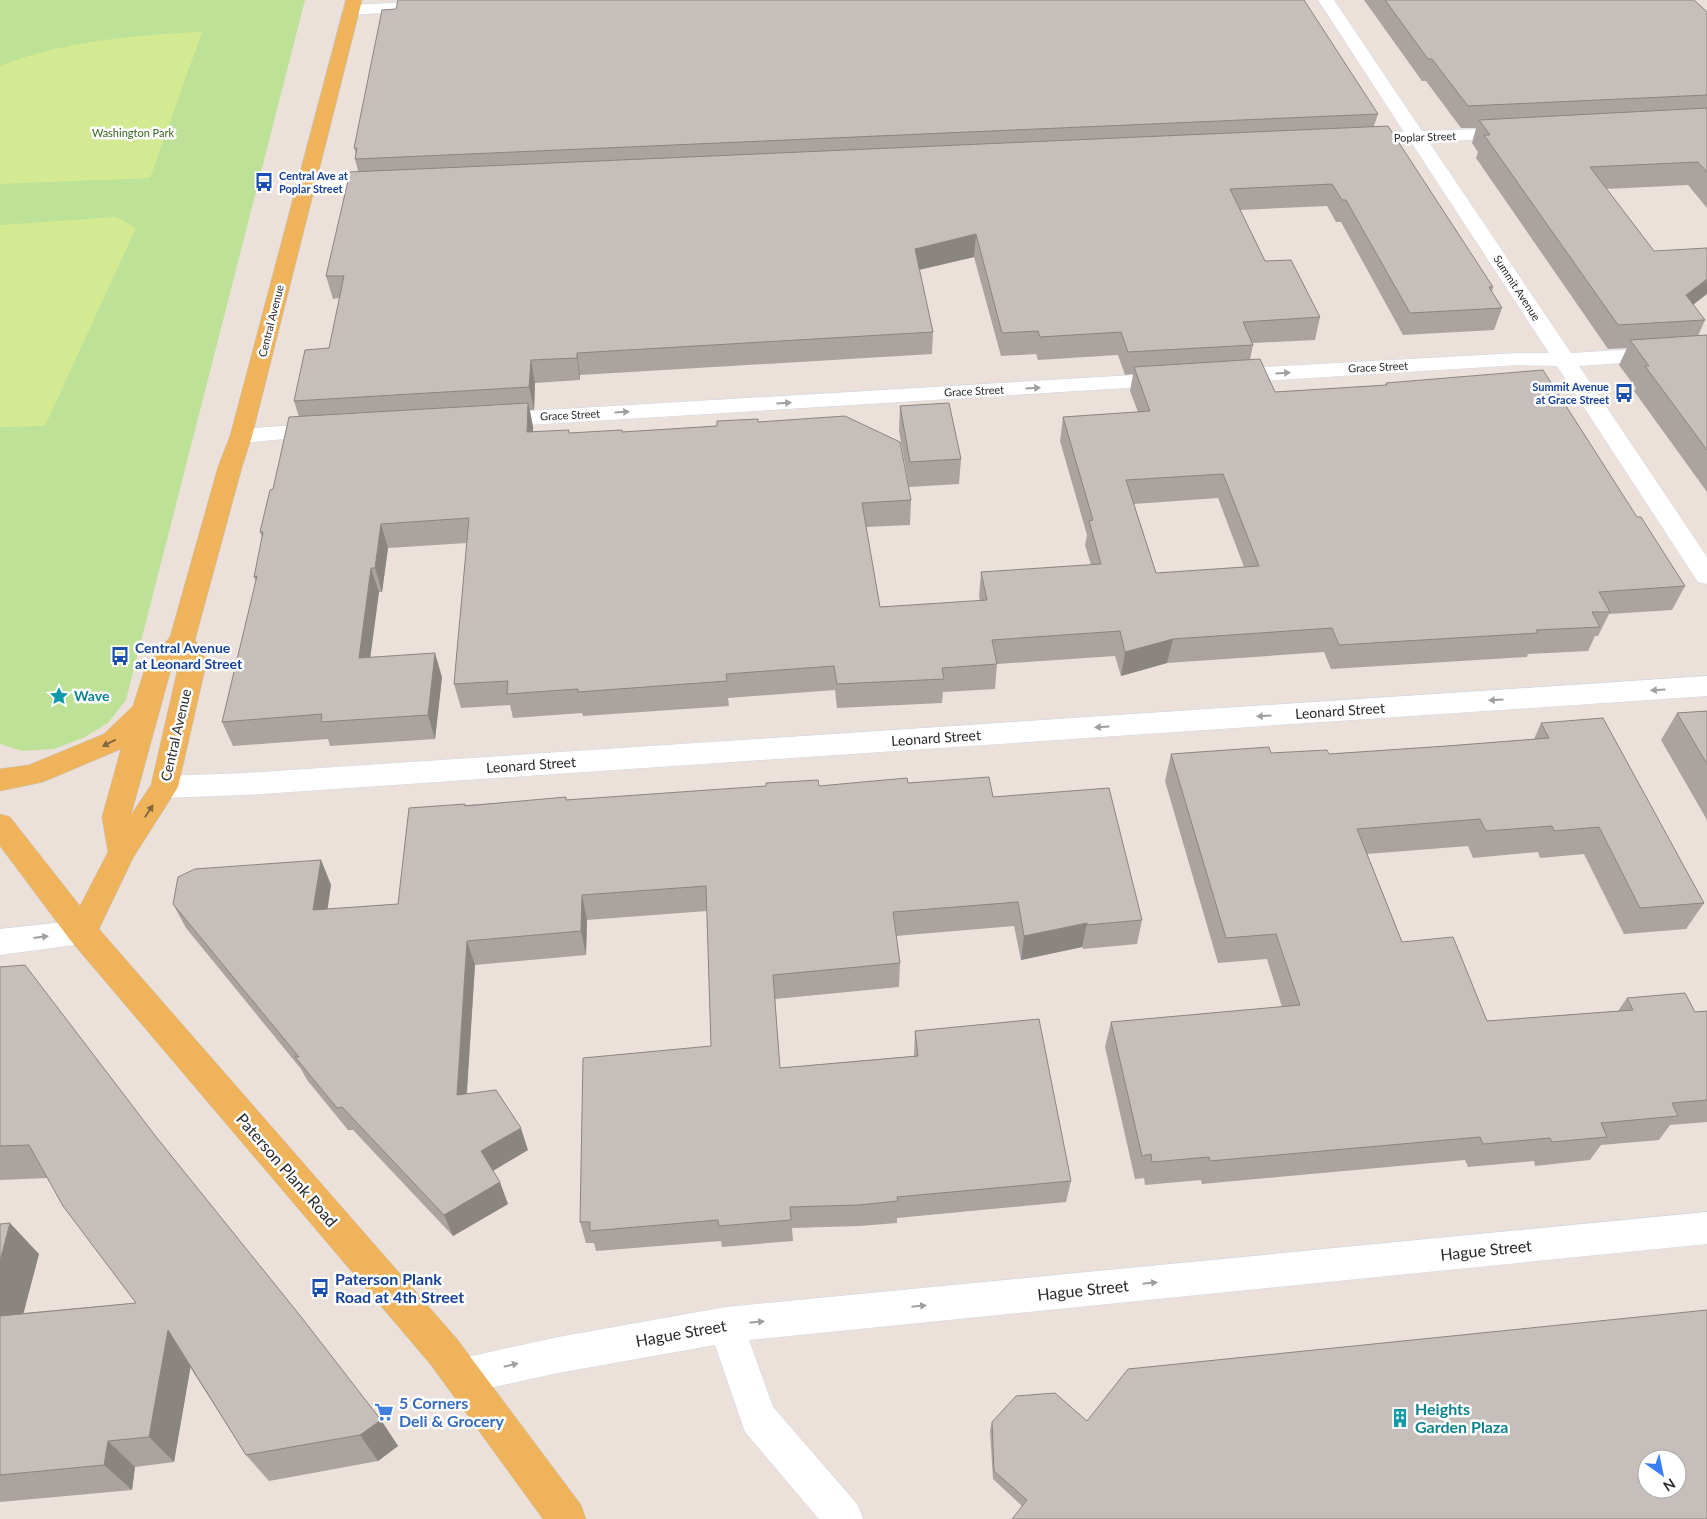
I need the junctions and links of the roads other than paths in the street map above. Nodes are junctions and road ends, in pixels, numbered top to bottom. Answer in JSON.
{"nodes":[{"id":1,"x":1326,"y":0,"type":"edge"},
{"id":2,"x":352,"y":5,"type":"edge"},
{"id":3,"x":446,"y":6,"type":"edge"},
{"id":4,"x":1524,"y":132,"type":"edge"},
{"id":5,"x":1418,"y":138,"type":"junction"},
{"id":6,"x":1343,"y":140,"type":"edge"},
{"id":7,"x":399,"y":183,"type":"edge"},
{"id":8,"x":304,"y":188,"type":"junction"},
{"id":9,"x":1707,"y":350,"type":"edge"},
{"id":10,"x":1565,"y":360,"type":"junction"},
{"id":11,"x":472,"y":421,"type":"edge"},
{"id":12,"x":343,"y":429,"type":"edge"},
{"id":13,"x":241,"y":436,"type":"junction"},
{"id":14,"x":1707,"y":576,"type":"edge"},
{"id":15,"x":182,"y":640,"type":"junction"},
{"id":16,"x":1707,"y":686,"type":"edge"},
{"id":17,"x":145,"y":711,"type":"junction"},
{"id":18,"x":0,"y":780,"type":"edge"},
{"id":19,"x":164,"y":788,"type":"junction"},
{"id":20,"x":0,"y":825,"type":"edge"},
{"id":21,"x":122,"y":852,"type":"junction"},
{"id":22,"x":82,"y":932,"type":"junction"},
{"id":23,"x":0,"y":942,"type":"edge"},
{"id":24,"x":1707,"y":1228,"type":"edge"},
{"id":25,"x":726,"y":1325,"type":"junction"},
{"id":26,"x":463,"y":1376,"type":"junction"},
{"id":27,"x":567,"y":1519,"type":"edge"},
{"id":28,"x":844,"y":1519,"type":"edge"}],
"edges":[{"from":1,"to":5,"type":"street","name":"Summit Avenue"},
{"from":2,"to":3,"type":"street"},
{"from":2,"to":8,"type":"main road","name":"Central Avenue"},
{"from":4,"to":5,"type":"street","name":"Poplar Street"},
{"from":5,"to":6,"type":"street","name":"Poplar Street"},
{"from":5,"to":10,"type":"street","name":"Summit Avenue"},
{"from":7,"to":8,"type":"street"},
{"from":8,"to":13,"type":"main road","name":"Central Avenue"},
{"from":9,"to":10,"type":"street","name":"Grace Street"},
{"from":11,"to":10,"type":"street","name":"Grace Street","one_way":true},
{"from":10,"to":14,"type":"street","name":"Summit Avenue"},
{"from":12,"to":13,"type":"street"},
{"from":13,"to":15,"type":"main road","name":"Central Avenue"},
{"from":15,"to":17,"type":"main road","name":"Central Avenue"},
{"from":15,"to":19,"type":"main road","name":"Central Avenue"},
{"from":16,"to":19,"type":"street","name":"Leonard Street","one_way":true},
{"from":17,"to":18,"type":"main road","one_way":true},
{"from":17,"to":21,"type":"main road","name":"Central Avenue"},
{"from":21,"to":19,"type":"main road","name":"Central Avenue","one_way":true},
{"from":20,"to":22,"type":"main road","name":"Paterson Plank Road"},
{"from":21,"to":22,"type":"main road","name":"Central Avenue"},
{"from":23,"to":22,"type":"street","one_way":true},
{"from":22,"to":26,"type":"main road","name":"Paterson Plank Road"},
{"from":25,"to":24,"type":"street","name":"Hague Street","one_way":true},
{"from":26,"to":25,"type":"street","name":"Hague Street","one_way":true},
{"from":25,"to":28,"type":"street"},
{"from":26,"to":27,"type":"main road","name":"Paterson Plank Road"}]}
